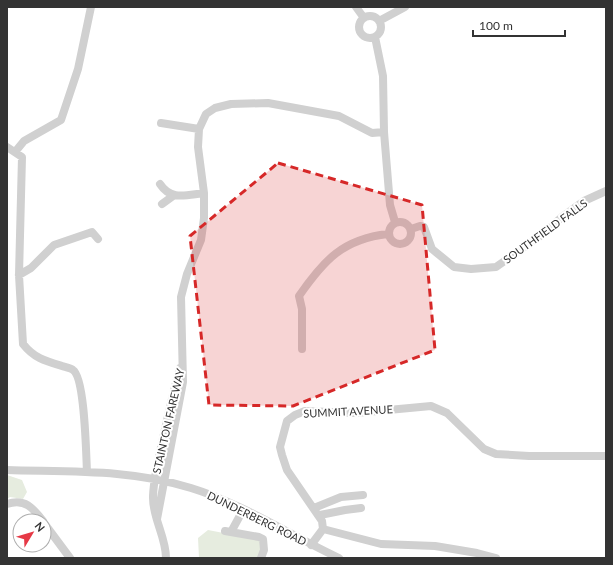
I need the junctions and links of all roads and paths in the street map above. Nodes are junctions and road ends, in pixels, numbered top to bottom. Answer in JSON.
{"nodes":[{"id":1,"x":91,"y":7,"type":"edge"},
{"id":2,"x":356,"y":7,"type":"edge"},
{"id":3,"x":405,"y":7,"type":"edge"},
{"id":4,"x":364,"y":18,"type":"junction"},
{"id":5,"x":379,"y":21,"type":"junction"},
{"id":6,"x":375,"y":37,"type":"junction"},
{"id":7,"x":162,"y":123,"type":"dead end"},
{"id":8,"x":199,"y":129,"type":"junction"},
{"id":9,"x":384,"y":132,"type":"junction"},
{"id":10,"x":7,"y":147,"type":"edge"},
{"id":11,"x":15,"y":152,"type":"junction"},
{"id":12,"x":160,"y":184,"type":"dead end"},
{"id":13,"x":606,"y":191,"type":"edge"},
{"id":14,"x":204,"y":193,"type":"junction"},
{"id":15,"x":173,"y":196,"type":"junction"},
{"id":16,"x":162,"y":204,"type":"dead end"},
{"id":17,"x":395,"y":222,"type":"junction"},
{"id":18,"x":411,"y":229,"type":"junction"},
{"id":19,"x":388,"y":234,"type":"junction"},
{"id":20,"x":98,"y":239,"type":"dead end"},
{"id":21,"x":19,"y":275,"type":"junction"},
{"id":22,"x":302,"y":348,"type":"dead end"},
{"id":23,"x":176,"y":397,"type":"junction"},
{"id":24,"x":164,"y":435,"type":"junction"},
{"id":25,"x":173,"y":437,"type":"junction"},
{"id":26,"x":606,"y":456,"type":"edge"},
{"id":27,"x":7,"y":470,"type":"edge"},
{"id":28,"x":87,"y":472,"type":"junction"},
{"id":29,"x":155,"y":480,"type":"junction"},
{"id":30,"x":164,"y":481,"type":"junction"},
{"id":31,"x":364,"y":495,"type":"dead end"},
{"id":32,"x":7,"y":504,"type":"edge"},
{"id":33,"x":314,"y":508,"type":"junction"},
{"id":34,"x":362,"y":508,"type":"dead end"},
{"id":35,"x":243,"y":510,"type":"junction"},
{"id":36,"x":36,"y":513,"type":"edge"},
{"id":37,"x":320,"y":515,"type":"junction"},
{"id":38,"x":157,"y":519,"type":"junction"},
{"id":39,"x":323,"y":529,"type":"junction"},
{"id":40,"x":52,"y":534,"type":"edge"},
{"id":41,"x":311,"y":545,"type":"junction"},
{"id":42,"x":70,"y":558,"type":"edge"},
{"id":43,"x":166,"y":558,"type":"edge"},
{"id":44,"x":261,"y":558,"type":"edge"},
{"id":45,"x":339,"y":558,"type":"edge"},
{"id":46,"x":496,"y":558,"type":"edge"}],
"edges":[{"from":1,"to":11,"type":"street"},
{"from":2,"to":4,"type":"street"},
{"from":3,"to":5,"type":"street"},
{"from":4,"to":5,"type":"street"},
{"from":4,"to":6,"type":"street"},
{"from":5,"to":6,"type":"street"},
{"from":6,"to":9,"type":"street"},
{"from":7,"to":8,"type":"street"},
{"from":8,"to":9,"type":"street","name":"STAINTON FAREWAY"},
{"from":8,"to":14,"type":"street","name":"STAINTON FAREWAY"},
{"from":9,"to":17,"type":"street"},
{"from":10,"to":11,"type":"street"},
{"from":11,"to":21,"type":"street"},
{"from":12,"to":15,"type":"street"},
{"from":13,"to":18,"type":"street","name":"SOUTHFIELD FALLS"},
{"from":14,"to":15,"type":"street"},
{"from":14,"to":23,"type":"street","name":"STAINTON FAREWAY"},
{"from":15,"to":16,"type":"street"},
{"from":17,"to":18,"type":"street"},
{"from":17,"to":19,"type":"street"},
{"from":18,"to":19,"type":"street"},
{"from":19,"to":22,"type":"street"},
{"from":20,"to":21,"type":"street"},
{"from":21,"to":28,"type":"street"},
{"from":23,"to":24,"type":"street","name":"STAINTON FAREWAY"},
{"from":23,"to":25,"type":"street","name":"STAINTON FAREWAY"},
{"from":24,"to":25,"type":"street"},
{"from":24,"to":29,"type":"street","name":"STAINTON FAREWAY"},
{"from":25,"to":30,"type":"street","name":"STAINTON FAREWAY"},
{"from":26,"to":33,"type":"street","name":"SUMMIT AVENUE"},
{"from":27,"to":28,"type":"street","name":"DUNDERBERG ROAD"},
{"from":28,"to":29,"type":"street","name":"DUNDERBERG ROAD"},
{"from":29,"to":30,"type":"street","name":"DUNDERBERG ROAD"},
{"from":29,"to":38,"type":"street","name":"STAINTON FAREWAY"},
{"from":30,"to":35,"type":"street","name":"DUNDERBERG ROAD"},
{"from":30,"to":38,"type":"street","name":"STAINTON FAREWAY"},
{"from":31,"to":33,"type":"street"},
{"from":32,"to":36,"type":"street"},
{"from":33,"to":37,"type":"street","name":"SUMMIT AVENUE"},
{"from":34,"to":37,"type":"street"},
{"from":35,"to":41,"type":"street","name":"DUNDERBERG ROAD"},
{"from":35,"to":44,"type":"street"},
{"from":37,"to":39,"type":"street","name":"SUMMIT AVENUE"},
{"from":38,"to":43,"type":"street","name":"STAINTON FAREWAY"},
{"from":39,"to":41,"type":"street"},
{"from":39,"to":46,"type":"street"},
{"from":40,"to":42,"type":"street"},
{"from":41,"to":45,"type":"street","name":"DUNDERBERG ROAD"}]}
